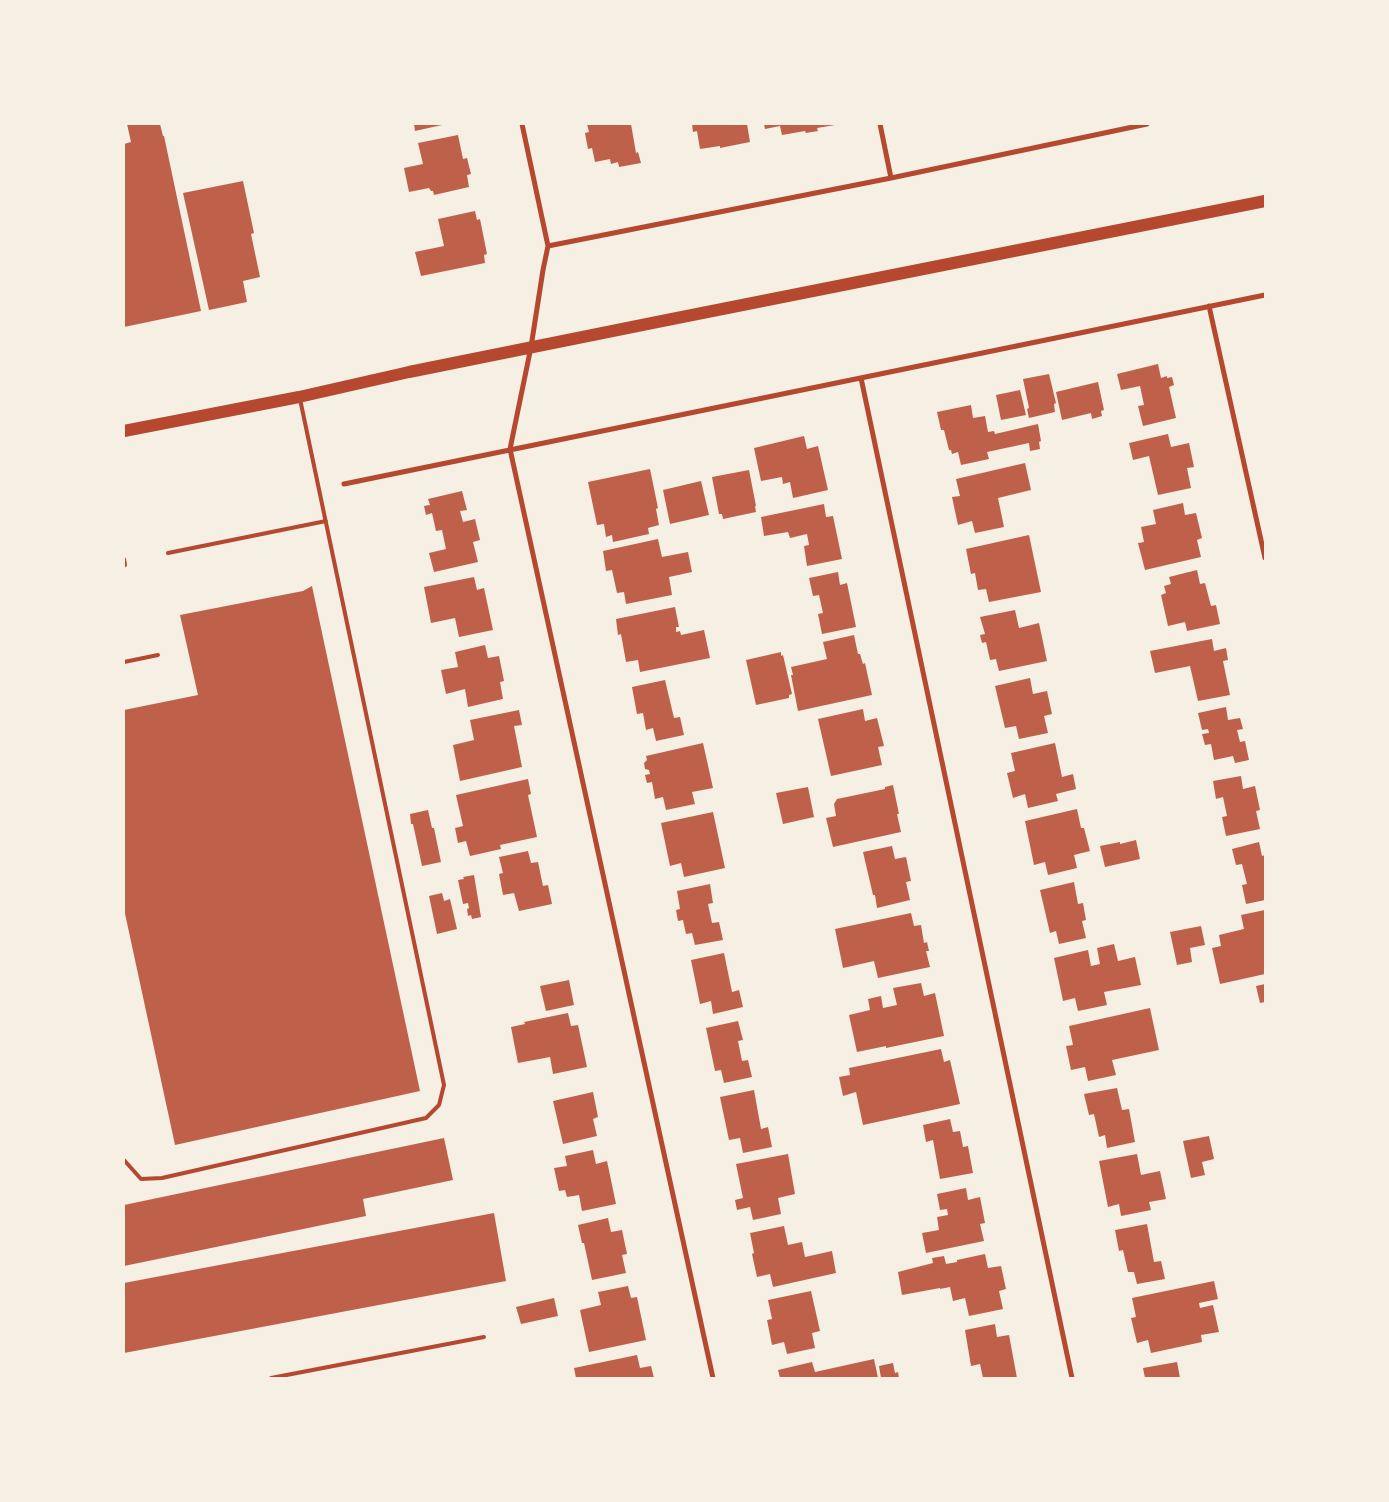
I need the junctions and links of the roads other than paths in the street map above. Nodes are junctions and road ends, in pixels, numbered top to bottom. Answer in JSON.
{"nodes":[{"id":1,"x":522,"y":124,"type":"edge"},
{"id":2,"x":880,"y":124,"type":"edge"},
{"id":3,"x":1147,"y":124,"type":"edge"},
{"id":4,"x":891,"y":178,"type":"junction"},
{"id":5,"x":1265,"y":201,"type":"edge"},
{"id":6,"x":548,"y":246,"type":"junction"},
{"id":7,"x":1265,"y":295,"type":"edge"},
{"id":8,"x":1209,"y":306,"type":"junction"},
{"id":9,"x":531,"y":347,"type":"junction"},
{"id":10,"x":861,"y":378,"type":"junction"},
{"id":11,"x":299,"y":397,"type":"junction"},
{"id":12,"x":124,"y":431,"type":"edge"},
{"id":13,"x":510,"y":449,"type":"junction"},
{"id":14,"x":344,"y":484,"type":"dead end"},
{"id":15,"x":326,"y":521,"type":"junction"},
{"id":16,"x":168,"y":554,"type":"dead end"},
{"id":17,"x":1265,"y":558,"type":"edge"},
{"id":18,"x":124,"y":559,"type":"edge"},
{"id":19,"x":124,"y":565,"type":"edge"},
{"id":20,"x":158,"y":655,"type":"dead end"},
{"id":21,"x":124,"y":662,"type":"edge"},
{"id":22,"x":124,"y":1160,"type":"edge"},
{"id":23,"x":484,"y":1337,"type":"dead end"},
{"id":24,"x":271,"y":1378,"type":"edge"},
{"id":25,"x":713,"y":1378,"type":"edge"},
{"id":26,"x":1072,"y":1378,"type":"edge"}],
"edges":[{"from":1,"to":6,"type":"street"},
{"from":2,"to":4,"type":"street"},
{"from":3,"to":4,"type":"street"},
{"from":4,"to":6,"type":"street"},
{"from":5,"to":9,"type":"main road"},
{"from":6,"to":9,"type":"street"},
{"from":7,"to":8,"type":"street"},
{"from":8,"to":10,"type":"street"},
{"from":8,"to":17,"type":"street"},
{"from":9,"to":11,"type":"main road"},
{"from":9,"to":13,"type":"street"},
{"from":10,"to":13,"type":"street"},
{"from":10,"to":26,"type":"street"},
{"from":11,"to":12,"type":"main road"},
{"from":11,"to":15,"type":"lane"},
{"from":13,"to":14,"type":"street"},
{"from":13,"to":25,"type":"street"},
{"from":15,"to":16,"type":"lane"},
{"from":15,"to":22,"type":"lane"},
{"from":18,"to":19,"type":"lane"},
{"from":20,"to":21,"type":"lane"},
{"from":23,"to":24,"type":"lane"}]}
